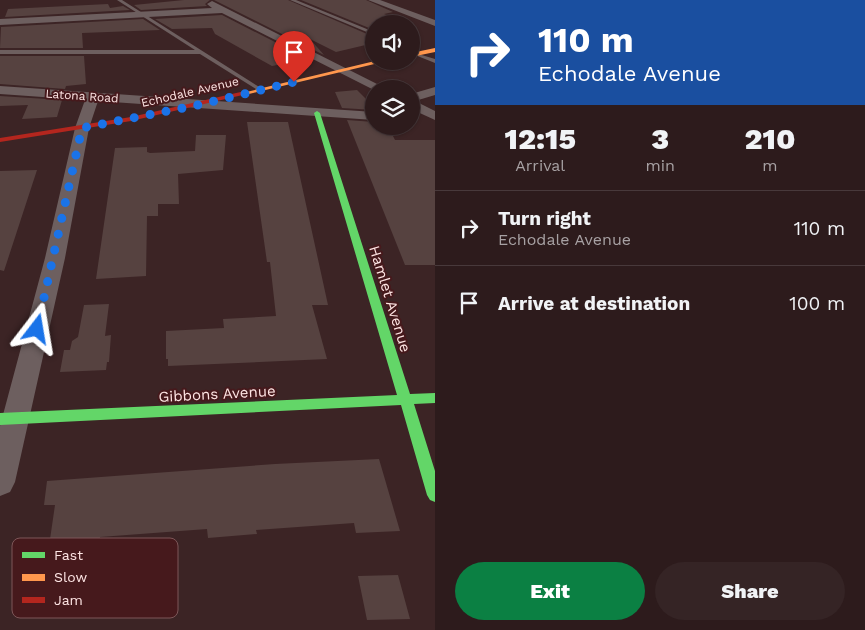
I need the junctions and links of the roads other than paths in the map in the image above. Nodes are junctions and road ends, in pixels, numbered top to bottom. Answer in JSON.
{"nodes":[{"id":1,"x":118,"y":0,"type":"edge"},
{"id":2,"x":204,"y":0,"type":"edge"},
{"id":3,"x":292,"y":0,"type":"edge"},
{"id":4,"x":372,"y":0,"type":"edge"},
{"id":5,"x":224,"y":10,"type":"junction"},
{"id":6,"x":141,"y":14,"type":"junction"},
{"id":7,"x":0,"y":22,"type":"edge"},
{"id":8,"x":435,"y":23,"type":"edge"},
{"id":9,"x":365,"y":30,"type":"edge"},
{"id":10,"x":435,"y":50,"type":"edge"},
{"id":11,"x":0,"y":52,"type":"edge"},
{"id":12,"x":200,"y":52,"type":"junction"},
{"id":13,"x":420,"y":52,"type":"edge"},
{"id":14,"x":420,"y":55,"type":"edge"},
{"id":15,"x":435,"y":61,"type":"edge"},
{"id":16,"x":365,"y":65,"type":"edge"},
{"id":17,"x":343,"y":70,"type":"junction"},
{"id":18,"x":365,"y":81,"type":"edge"},
{"id":19,"x":0,"y":90,"type":"edge"},
{"id":20,"x":261,"y":90,"type":"junction"},
{"id":21,"x":435,"y":91,"type":"edge"},
{"id":22,"x":420,"y":95,"type":"edge"},
{"id":23,"x":93,"y":97,"type":"junction"},
{"id":24,"x":198,"y":105,"type":"junction"},
{"id":25,"x":420,"y":108,"type":"edge"},
{"id":26,"x":317,"y":113,"type":"junction"},
{"id":27,"x":365,"y":116,"type":"edge"},
{"id":28,"x":435,"y":116,"type":"edge"},
{"id":29,"x":420,"y":120,"type":"edge"},
{"id":30,"x":435,"y":121,"type":"edge"},
{"id":31,"x":82,"y":128,"type":"junction"},
{"id":32,"x":0,"y":140,"type":"edge"},
{"id":33,"x":435,"y":398,"type":"edge"},
{"id":34,"x":405,"y":399,"type":"junction"},
{"id":35,"x":8,"y":419,"type":"edge"},
{"id":36,"x":0,"y":482,"type":"edge"},
{"id":37,"x":435,"y":495,"type":"edge"}],
"edges":[{"from":1,"to":6,"type":"lane"},
{"from":2,"to":5,"type":"street"},
{"from":3,"to":9,"type":"lane"},
{"from":4,"to":8,"type":"street"},
{"from":5,"to":6,"type":"street"},
{"from":5,"to":17,"type":"street"},
{"from":6,"to":7,"type":"street"},
{"from":6,"to":12,"type":"lane"},
{"from":10,"to":13,"type":"street"},
{"from":11,"to":12,"type":"lane"},
{"from":12,"to":20,"type":"lane"},
{"from":14,"to":15,"type":"lane"},
{"from":16,"to":17,"type":"street","name":"Echodale Avenue"},
{"from":17,"to":18,"type":"street"},
{"from":17,"to":20,"type":"street","name":"Echodale Avenue"},
{"from":19,"to":23,"type":"street","name":"Latona Road"},
{"from":20,"to":24,"type":"street","name":"Echodale Avenue"},
{"from":21,"to":22,"type":"street"},
{"from":23,"to":24,"type":"street","name":"Latona Road"},
{"from":23,"to":31,"type":"street"},
{"from":24,"to":26,"type":"street","name":"Latona Road"},
{"from":24,"to":31,"type":"street","name":"Echodale Avenue"},
{"from":25,"to":28,"type":"street"},
{"from":26,"to":27,"type":"street","name":"Latona Road"},
{"from":26,"to":34,"type":"street","name":"Hamlet Avenue"},
{"from":29,"to":30,"type":"street"},
{"from":31,"to":32,"type":"street","name":"Echodale Avenue"},
{"from":31,"to":35,"type":"street"},
{"from":33,"to":34,"type":"street","name":"Gibbons Avenue"},
{"from":34,"to":35,"type":"street","name":"Gibbons Avenue"},
{"from":34,"to":37,"type":"street","name":"Hamlet Avenue"},
{"from":35,"to":36,"type":"street"}]}
